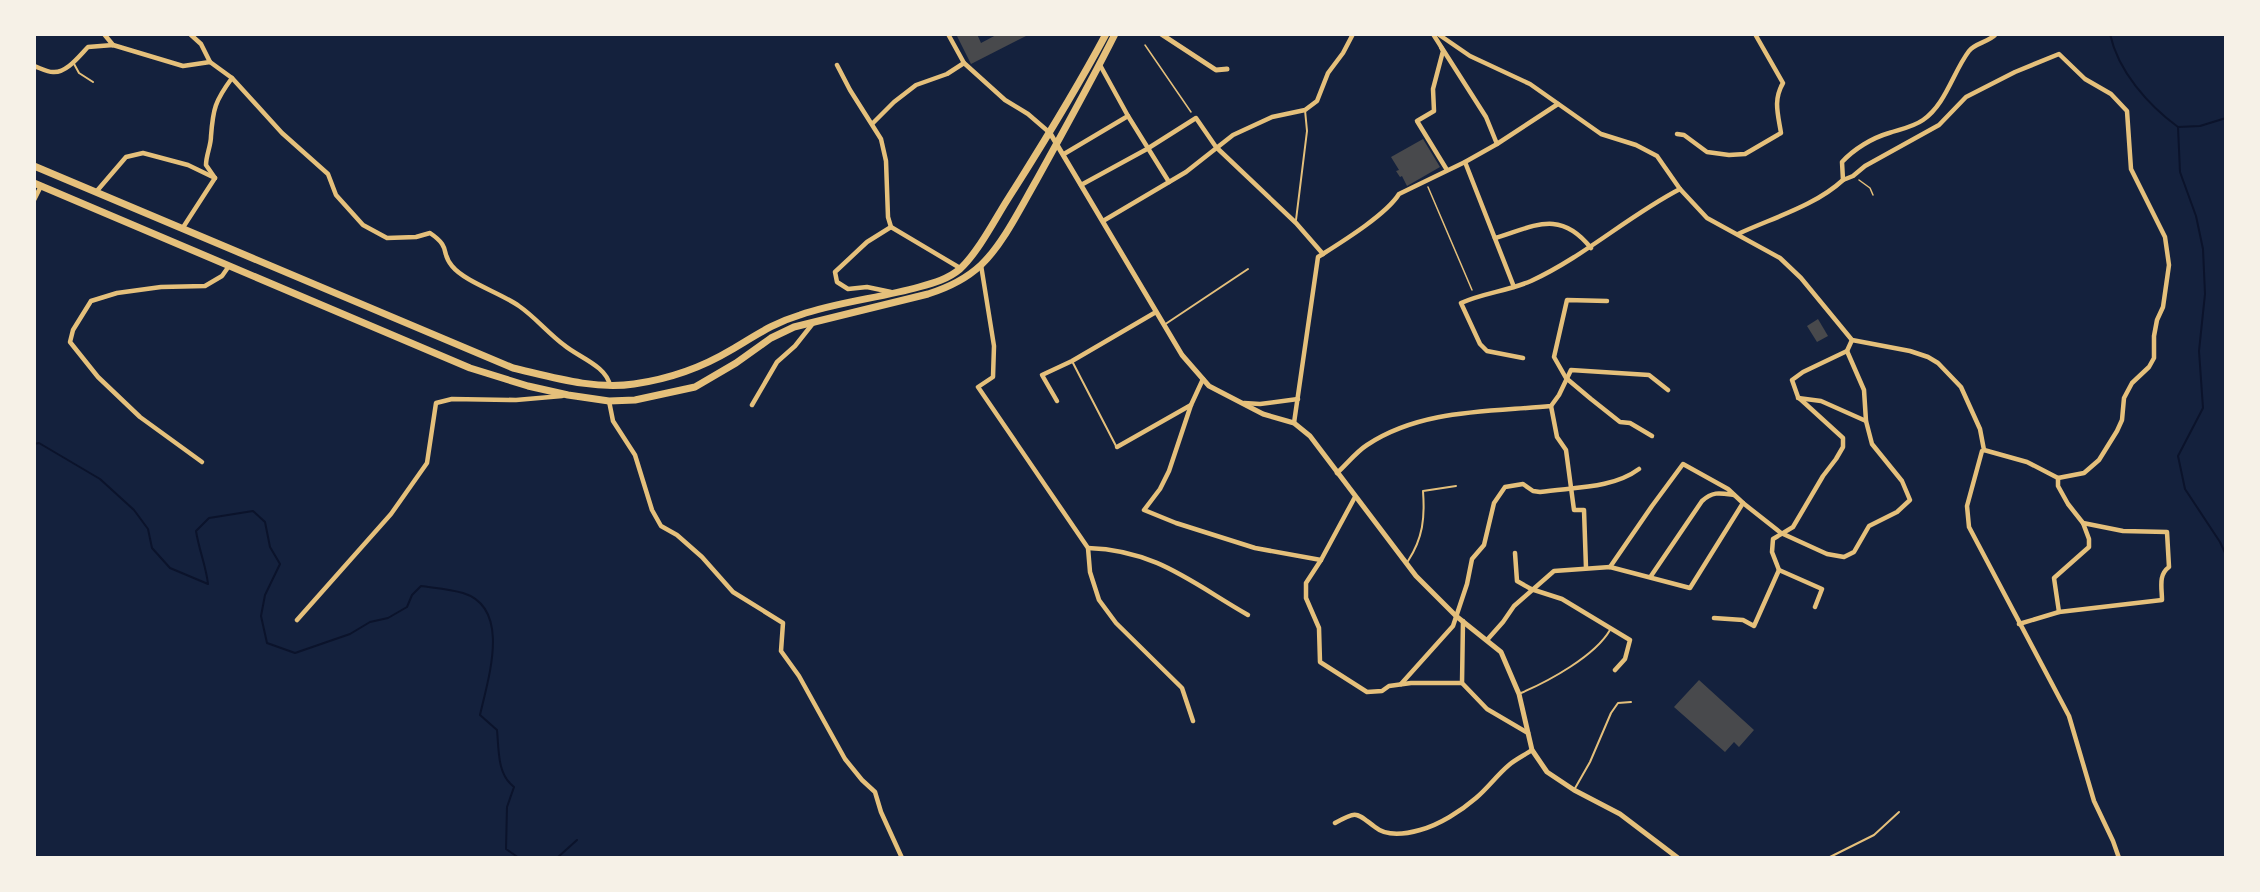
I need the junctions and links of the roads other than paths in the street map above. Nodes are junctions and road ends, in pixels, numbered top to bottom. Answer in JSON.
{"nodes":[{"id":1,"x":104,"y":34,"type":"edge"},
{"id":2,"x":190,"y":34,"type":"edge"},
{"id":3,"x":948,"y":34,"type":"edge"},
{"id":4,"x":1106,"y":34,"type":"edge"},
{"id":5,"x":1115,"y":34,"type":"edge"},
{"id":6,"x":1161,"y":34,"type":"edge"},
{"id":7,"x":1353,"y":34,"type":"edge"},
{"id":8,"x":1433,"y":34,"type":"edge"},
{"id":9,"x":1438,"y":34,"type":"edge"},
{"id":10,"x":1755,"y":34,"type":"edge"},
{"id":11,"x":1996,"y":34,"type":"edge"},
{"id":12,"x":112,"y":45,"type":"junction"},
{"id":13,"x":1441,"y":47,"type":"junction"},
{"id":14,"x":73,"y":62,"type":"junction"},
{"id":15,"x":210,"y":62,"type":"junction"},
{"id":16,"x":964,"y":63,"type":"junction"},
{"id":17,"x":837,"y":65,"type":"dead end"},
{"id":18,"x":1100,"y":65,"type":"junction"},
{"id":19,"x":34,"y":66,"type":"edge"},
{"id":20,"x":1227,"y":69,"type":"dead end"},
{"id":21,"x":231,"y":78,"type":"junction"},
{"id":22,"x":93,"y":82,"type":"dead end"},
{"id":23,"x":1558,"y":104,"type":"junction"},
{"id":24,"x":1305,"y":110,"type":"junction"},
{"id":25,"x":1128,"y":116,"type":"junction"},
{"id":26,"x":872,"y":124,"type":"junction"},
{"id":27,"x":1050,"y":133,"type":"junction"},
{"id":28,"x":1677,"y":134,"type":"dead end"},
{"id":29,"x":1057,"y":142,"type":"junction"},
{"id":30,"x":1497,"y":144,"type":"junction"},
{"id":31,"x":1216,"y":147,"type":"junction"},
{"id":32,"x":1147,"y":149,"type":"junction"},
{"id":33,"x":1064,"y":154,"type":"junction"},
{"id":34,"x":1465,"y":162,"type":"junction"},
{"id":35,"x":34,"y":165,"type":"edge"},
{"id":36,"x":1447,"y":170,"type":"junction"},
{"id":37,"x":215,"y":178,"type":"junction"},
{"id":38,"x":1843,"y":180,"type":"junction"},
{"id":39,"x":1169,"y":182,"type":"junction"},
{"id":40,"x":38,"y":185,"type":"edge"},
{"id":41,"x":1081,"y":185,"type":"junction"},
{"id":42,"x":1680,"y":189,"type":"junction"},
{"id":43,"x":96,"y":192,"type":"junction"},
{"id":44,"x":34,"y":200,"type":"edge"},
{"id":45,"x":1103,"y":221,"type":"junction"},
{"id":46,"x":1296,"y":223,"type":"junction"},
{"id":47,"x":891,"y":227,"type":"junction"},
{"id":48,"x":182,"y":229,"type":"junction"},
{"id":49,"x":1737,"y":234,"type":"junction"},
{"id":50,"x":1495,"y":238,"type":"junction"},
{"id":51,"x":981,"y":240,"type":"junction"},
{"id":52,"x":1591,"y":248,"type":"junction"},
{"id":53,"x":995,"y":249,"type":"junction"},
{"id":54,"x":1323,"y":254,"type":"junction"},
{"id":55,"x":981,"y":265,"type":"junction"},
{"id":56,"x":229,"y":266,"type":"junction"},
{"id":57,"x":960,"y":268,"type":"junction"},
{"id":58,"x":1248,"y":269,"type":"dead end"},
{"id":59,"x":1514,"y":287,"type":"junction"},
{"id":60,"x":900,"y":292,"type":"junction"},
{"id":61,"x":908,"y":299,"type":"junction"},
{"id":62,"x":1607,"y":301,"type":"dead end"},
{"id":63,"x":1156,"y":312,"type":"junction"},
{"id":64,"x":814,"y":322,"type":"junction"},
{"id":65,"x":1164,"y":325,"type":"junction"},
{"id":66,"x":1852,"y":340,"type":"junction"},
{"id":67,"x":1847,"y":351,"type":"junction"},
{"id":68,"x":1523,"y":358,"type":"dead end"},
{"id":69,"x":1072,"y":361,"type":"junction"},
{"id":70,"x":1566,"y":378,"type":"junction"},
{"id":71,"x":1203,"y":379,"type":"junction"},
{"id":72,"x":610,"y":386,"type":"junction"},
{"id":73,"x":1668,"y":390,"type":"dead end"},
{"id":74,"x":568,"y":395,"type":"junction"},
{"id":75,"x":1798,"y":398,"type":"junction"},
{"id":76,"x":1298,"y":399,"type":"junction"},
{"id":77,"x":1057,"y":400,"type":"dead end"},
{"id":78,"x":609,"y":401,"type":"junction"},
{"id":79,"x":1239,"y":403,"type":"junction"},
{"id":80,"x":752,"y":405,"type":"dead end"},
{"id":81,"x":1191,"y":405,"type":"junction"},
{"id":82,"x":1551,"y":406,"type":"junction"},
{"id":83,"x":1866,"y":421,"type":"junction"},
{"id":84,"x":1294,"y":423,"type":"junction"},
{"id":85,"x":1652,"y":436,"type":"dead end"},
{"id":86,"x":1117,"y":447,"type":"joint"},
{"id":87,"x":1984,"y":450,"type":"junction"},
{"id":88,"x":202,"y":462,"type":"dead end"},
{"id":89,"x":1639,"y":469,"type":"dead end"},
{"id":90,"x":1337,"y":473,"type":"junction"},
{"id":91,"x":2058,"y":478,"type":"junction"},
{"id":92,"x":1456,"y":486,"type":"dead end"},
{"id":93,"x":1572,"y":487,"type":"junction"},
{"id":94,"x":1736,"y":496,"type":"junction"},
{"id":95,"x":1355,"y":497,"type":"junction"},
{"id":96,"x":1743,"y":503,"type":"junction"},
{"id":97,"x":2083,"y":523,"type":"junction"},
{"id":98,"x":1781,"y":533,"type":"junction"},
{"id":99,"x":1088,"y":548,"type":"junction"},
{"id":100,"x":1515,"y":553,"type":"dead end"},
{"id":101,"x":1321,"y":560,"type":"junction"},
{"id":102,"x":1406,"y":563,"type":"junction"},
{"id":103,"x":1610,"y":567,"type":"junction"},
{"id":104,"x":1586,"y":568,"type":"junction"},
{"id":105,"x":1779,"y":570,"type":"junction"},
{"id":106,"x":1651,"y":576,"type":"junction"},
{"id":107,"x":1531,"y":589,"type":"junction"},
{"id":108,"x":1815,"y":607,"type":"dead end"},
{"id":109,"x":2058,"y":612,"type":"junction"},
{"id":110,"x":1248,"y":615,"type":"dead end"},
{"id":111,"x":1456,"y":616,"type":"junction"},
{"id":112,"x":1714,"y":618,"type":"dead end"},
{"id":113,"x":297,"y":620,"type":"dead end"},
{"id":114,"x":1463,"y":621,"type":"junction"},
{"id":115,"x":2019,"y":624,"type":"junction"},
{"id":116,"x":1611,"y":627,"type":"junction"},
{"id":117,"x":1487,"y":640,"type":"junction"},
{"id":118,"x":1615,"y":670,"type":"dead end"},
{"id":119,"x":1462,"y":683,"type":"junction"},
{"id":120,"x":1401,"y":684,"type":"junction"},
{"id":121,"x":1519,"y":694,"type":"junction"},
{"id":122,"x":1631,"y":702,"type":"dead end"},
{"id":123,"x":1193,"y":721,"type":"dead end"},
{"id":124,"x":1528,"y":733,"type":"junction"},
{"id":125,"x":1532,"y":750,"type":"junction"},
{"id":126,"x":1574,"y":790,"type":"junction"},
{"id":127,"x":1899,"y":812,"type":"dead end"},
{"id":128,"x":1335,"y":823,"type":"dead end"},
{"id":129,"x":902,"y":858,"type":"edge"},
{"id":130,"x":1678,"y":858,"type":"edge"},
{"id":131,"x":1828,"y":858,"type":"edge"},
{"id":132,"x":2119,"y":858,"type":"edge"}],
"edges":[{"from":1,"to":12,"type":"street"},
{"from":2,"to":15,"type":"street"},
{"from":3,"to":16,"type":"street"},
{"from":4,"to":27,"type":"main road"},
{"from":5,"to":18,"type":"main road"},
{"from":6,"to":20,"type":"street"},
{"from":7,"to":24,"type":"street"},
{"from":8,"to":13,"type":"street"},
{"from":9,"to":23,"type":"street"},
{"from":10,"to":28,"type":"street"},
{"from":11,"to":38,"type":"street"},
{"from":12,"to":14,"type":"street"},
{"from":12,"to":15,"type":"street"},
{"from":13,"to":30,"type":"street"},
{"from":13,"to":36,"type":"street"},
{"from":14,"to":19,"type":"street"},
{"from":14,"to":22,"type":"lane"},
{"from":15,"to":21,"type":"street"},
{"from":16,"to":26,"type":"street"},
{"from":16,"to":27,"type":"street"},
{"from":17,"to":26,"type":"street"},
{"from":18,"to":25,"type":"street"},
{"from":18,"to":29,"type":"main road"},
{"from":21,"to":37,"type":"street"},
{"from":21,"to":72,"type":"street"},
{"from":23,"to":30,"type":"street"},
{"from":23,"to":42,"type":"street"},
{"from":24,"to":31,"type":"street"},
{"from":24,"to":46,"type":"lane"},
{"from":25,"to":32,"type":"street"},
{"from":25,"to":33,"type":"street"},
{"from":26,"to":47,"type":"street"},
{"from":27,"to":29,"type":"street"},
{"from":27,"to":51,"type":"main road"},
{"from":29,"to":33,"type":"street"},
{"from":29,"to":53,"type":"main road"},
{"from":30,"to":34,"type":"street"},
{"from":31,"to":32,"type":"street"},
{"from":31,"to":39,"type":"street"},
{"from":31,"to":46,"type":"street"},
{"from":32,"to":39,"type":"street"},
{"from":32,"to":41,"type":"street"},
{"from":33,"to":41,"type":"street"},
{"from":34,"to":36,"type":"street"},
{"from":34,"to":50,"type":"street"},
{"from":35,"to":43,"type":"main road"},
{"from":36,"to":54,"type":"street"},
{"from":37,"to":43,"type":"street"},
{"from":37,"to":48,"type":"street"},
{"from":38,"to":49,"type":"street"},
{"from":38,"to":91,"type":"street"},
{"from":39,"to":45,"type":"street"},
{"from":40,"to":44,"type":"street"},
{"from":40,"to":56,"type":"main road"},
{"from":41,"to":45,"type":"street"},
{"from":42,"to":49,"type":"street"},
{"from":42,"to":52,"type":"street"},
{"from":43,"to":48,"type":"main road"},
{"from":45,"to":63,"type":"street"},
{"from":46,"to":54,"type":"street"},
{"from":47,"to":57,"type":"street"},
{"from":47,"to":60,"type":"street"},
{"from":48,"to":72,"type":"main road"},
{"from":49,"to":66,"type":"street"},
{"from":50,"to":52,"type":"street"},
{"from":50,"to":59,"type":"street"},
{"from":51,"to":53,"type":"main road"},
{"from":51,"to":57,"type":"main road"},
{"from":52,"to":59,"type":"street"},
{"from":53,"to":55,"type":"main road"},
{"from":54,"to":76,"type":"street"},
{"from":55,"to":61,"type":"main road"},
{"from":55,"to":99,"type":"street"},
{"from":56,"to":74,"type":"main road"},
{"from":56,"to":88,"type":"street"},
{"from":57,"to":60,"type":"main road"},
{"from":58,"to":65,"type":"lane"},
{"from":59,"to":68,"type":"street"},
{"from":60,"to":61,"type":"main road"},
{"from":60,"to":72,"type":"main road"},
{"from":61,"to":64,"type":"main road"},
{"from":62,"to":70,"type":"street"},
{"from":63,"to":65,"type":"street"},
{"from":63,"to":69,"type":"street"},
{"from":64,"to":78,"type":"main road"},
{"from":64,"to":80,"type":"street"},
{"from":65,"to":71,"type":"street"},
{"from":66,"to":67,"type":"street"},
{"from":66,"to":87,"type":"street"},
{"from":67,"to":75,"type":"street"},
{"from":67,"to":83,"type":"street"},
{"from":69,"to":77,"type":"street"},
{"from":69,"to":86,"type":"lane"},
{"from":70,"to":73,"type":"street"},
{"from":70,"to":82,"type":"street"},
{"from":70,"to":85,"type":"street"},
{"from":71,"to":79,"type":"street"},
{"from":71,"to":81,"type":"street"},
{"from":72,"to":78,"type":"main road"},
{"from":74,"to":78,"type":"main road"},
{"from":74,"to":113,"type":"street"},
{"from":75,"to":83,"type":"street"},
{"from":75,"to":98,"type":"street"},
{"from":76,"to":79,"type":"street"},
{"from":76,"to":84,"type":"street"},
{"from":78,"to":129,"type":"street"},
{"from":79,"to":84,"type":"street"},
{"from":81,"to":86,"type":"street"},
{"from":81,"to":101,"type":"street"},
{"from":82,"to":90,"type":"street"},
{"from":82,"to":93,"type":"street"},
{"from":83,"to":98,"type":"street"},
{"from":84,"to":90,"type":"street"},
{"from":87,"to":91,"type":"street"},
{"from":87,"to":115,"type":"street"},
{"from":89,"to":93,"type":"street"},
{"from":90,"to":95,"type":"street"},
{"from":91,"to":97,"type":"street"},
{"from":92,"to":102,"type":"lane"},
{"from":93,"to":104,"type":"street"},
{"from":93,"to":111,"type":"street"},
{"from":94,"to":96,"type":"street"},
{"from":94,"to":103,"type":"street"},
{"from":94,"to":106,"type":"street"},
{"from":95,"to":101,"type":"street"},
{"from":95,"to":102,"type":"street"},
{"from":96,"to":98,"type":"street"},
{"from":96,"to":106,"type":"street"},
{"from":97,"to":109,"type":"street"},
{"from":97,"to":109,"type":"street"},
{"from":98,"to":105,"type":"street"},
{"from":99,"to":110,"type":"street"},
{"from":99,"to":123,"type":"street"},
{"from":100,"to":107,"type":"street"},
{"from":101,"to":120,"type":"street"},
{"from":102,"to":111,"type":"street"},
{"from":103,"to":104,"type":"street"},
{"from":103,"to":106,"type":"street"},
{"from":104,"to":107,"type":"street"},
{"from":105,"to":108,"type":"street"},
{"from":105,"to":112,"type":"street"},
{"from":107,"to":116,"type":"street"},
{"from":107,"to":117,"type":"street"},
{"from":109,"to":115,"type":"street"},
{"from":111,"to":114,"type":"street"},
{"from":111,"to":120,"type":"street"},
{"from":114,"to":117,"type":"street"},
{"from":114,"to":119,"type":"street"},
{"from":115,"to":132,"type":"street"},
{"from":116,"to":118,"type":"street"},
{"from":116,"to":121,"type":"lane"},
{"from":117,"to":121,"type":"street"},
{"from":119,"to":120,"type":"street"},
{"from":119,"to":124,"type":"street"},
{"from":121,"to":124,"type":"street"},
{"from":122,"to":126,"type":"lane"},
{"from":124,"to":125,"type":"street"},
{"from":125,"to":126,"type":"street"},
{"from":125,"to":128,"type":"street"},
{"from":126,"to":130,"type":"street"},
{"from":127,"to":131,"type":"lane"}]}
